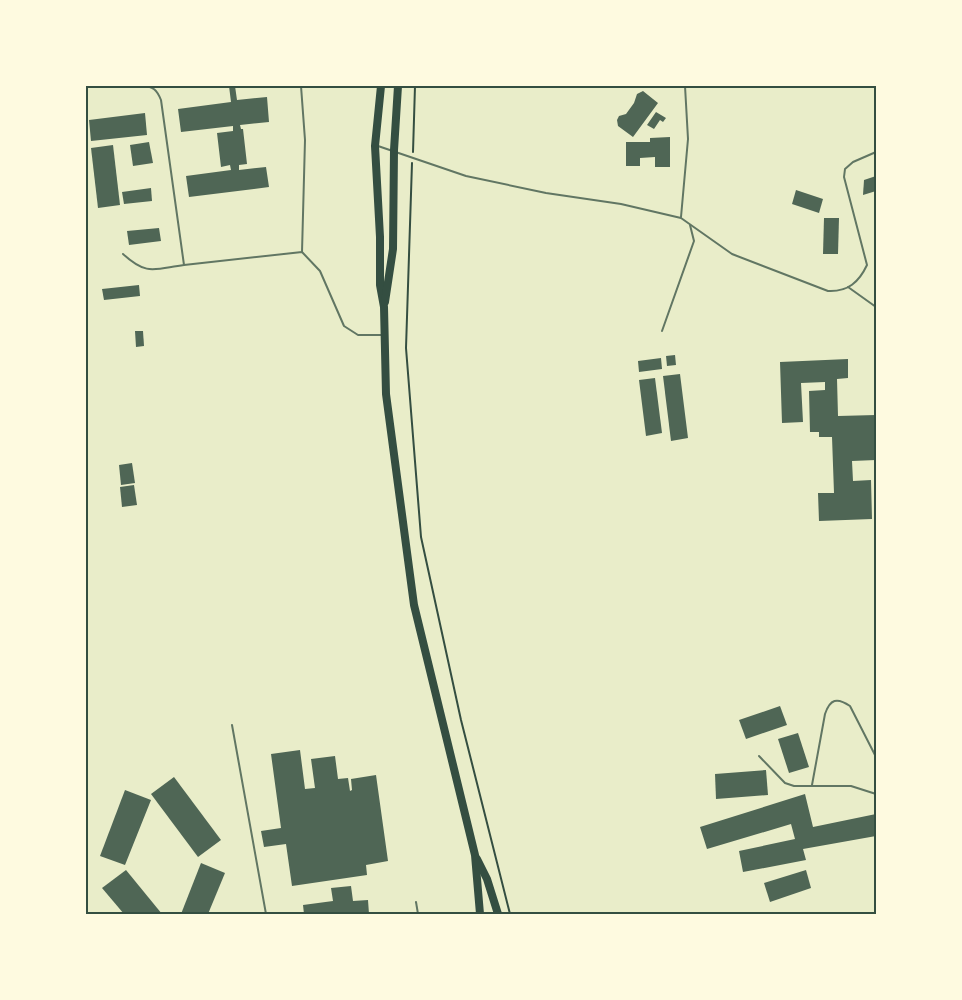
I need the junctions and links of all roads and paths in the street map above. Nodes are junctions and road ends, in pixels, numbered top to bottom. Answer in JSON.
{"nodes":[{"id":1,"x":142,"y":86,"type":"edge"},
{"id":2,"x":300,"y":86,"type":"edge"},
{"id":3,"x":381,"y":86,"type":"edge"},
{"id":4,"x":398,"y":86,"type":"edge"},
{"id":5,"x":415,"y":86,"type":"edge"},
{"id":6,"x":685,"y":86,"type":"edge"},
{"id":7,"x":375,"y":146,"type":"junction"},
{"id":8,"x":394,"y":150,"type":"junction"},
{"id":9,"x":876,"y":152,"type":"edge"},
{"id":10,"x":412,"y":157,"type":"junction"},
{"id":11,"x":681,"y":218,"type":"junction"},
{"id":12,"x":302,"y":252,"type":"junction"},
{"id":13,"x":123,"y":254,"type":"dead end"},
{"id":14,"x":184,"y":266,"type":"junction"},
{"id":15,"x":848,"y":287,"type":"junction"},
{"id":16,"x":384,"y":307,"type":"junction"},
{"id":17,"x":876,"y":307,"type":"edge"},
{"id":18,"x":662,"y":331,"type":"dead end"},
{"id":19,"x":384,"y":335,"type":"junction"},
{"id":20,"x":232,"y":725,"type":"dead end"},
{"id":21,"x":759,"y":756,"type":"dead end"},
{"id":22,"x":876,"y":757,"type":"edge"},
{"id":23,"x":812,"y":785,"type":"junction"},
{"id":24,"x":876,"y":794,"type":"edge"},
{"id":25,"x":475,"y":855,"type":"junction"},
{"id":26,"x":416,"y":902,"type":"dead end"},
{"id":27,"x":266,"y":915,"type":"edge"},
{"id":28,"x":418,"y":915,"type":"edge"},
{"id":29,"x":480,"y":915,"type":"edge"},
{"id":30,"x":498,"y":915,"type":"edge"},
{"id":31,"x":510,"y":915,"type":"edge"}],
"edges":[{"from":1,"to":14,"type":"lane"},
{"from":2,"to":12,"type":"lane"},
{"from":3,"to":7,"type":"main road"},
{"from":4,"to":8,"type":"main road"},
{"from":5,"to":10,"type":"path"},
{"from":6,"to":11,"type":"lane"},
{"from":7,"to":8,"type":"lane"},
{"from":7,"to":16,"type":"main road"},
{"from":8,"to":10,"type":"lane"},
{"from":8,"to":16,"type":"main road"},
{"from":9,"to":15,"type":"lane"},
{"from":10,"to":11,"type":"lane"},
{"from":10,"to":31,"type":"path"},
{"from":11,"to":15,"type":"lane"},
{"from":11,"to":18,"type":"lane"},
{"from":12,"to":14,"type":"lane"},
{"from":12,"to":19,"type":"lane"},
{"from":13,"to":14,"type":"lane"},
{"from":15,"to":17,"type":"lane"},
{"from":16,"to":19,"type":"main road"},
{"from":19,"to":25,"type":"main road"},
{"from":20,"to":27,"type":"lane"},
{"from":21,"to":23,"type":"lane"},
{"from":22,"to":23,"type":"lane"},
{"from":23,"to":24,"type":"lane"},
{"from":25,"to":29,"type":"main road"},
{"from":25,"to":30,"type":"main road"},
{"from":26,"to":28,"type":"lane"}]}
